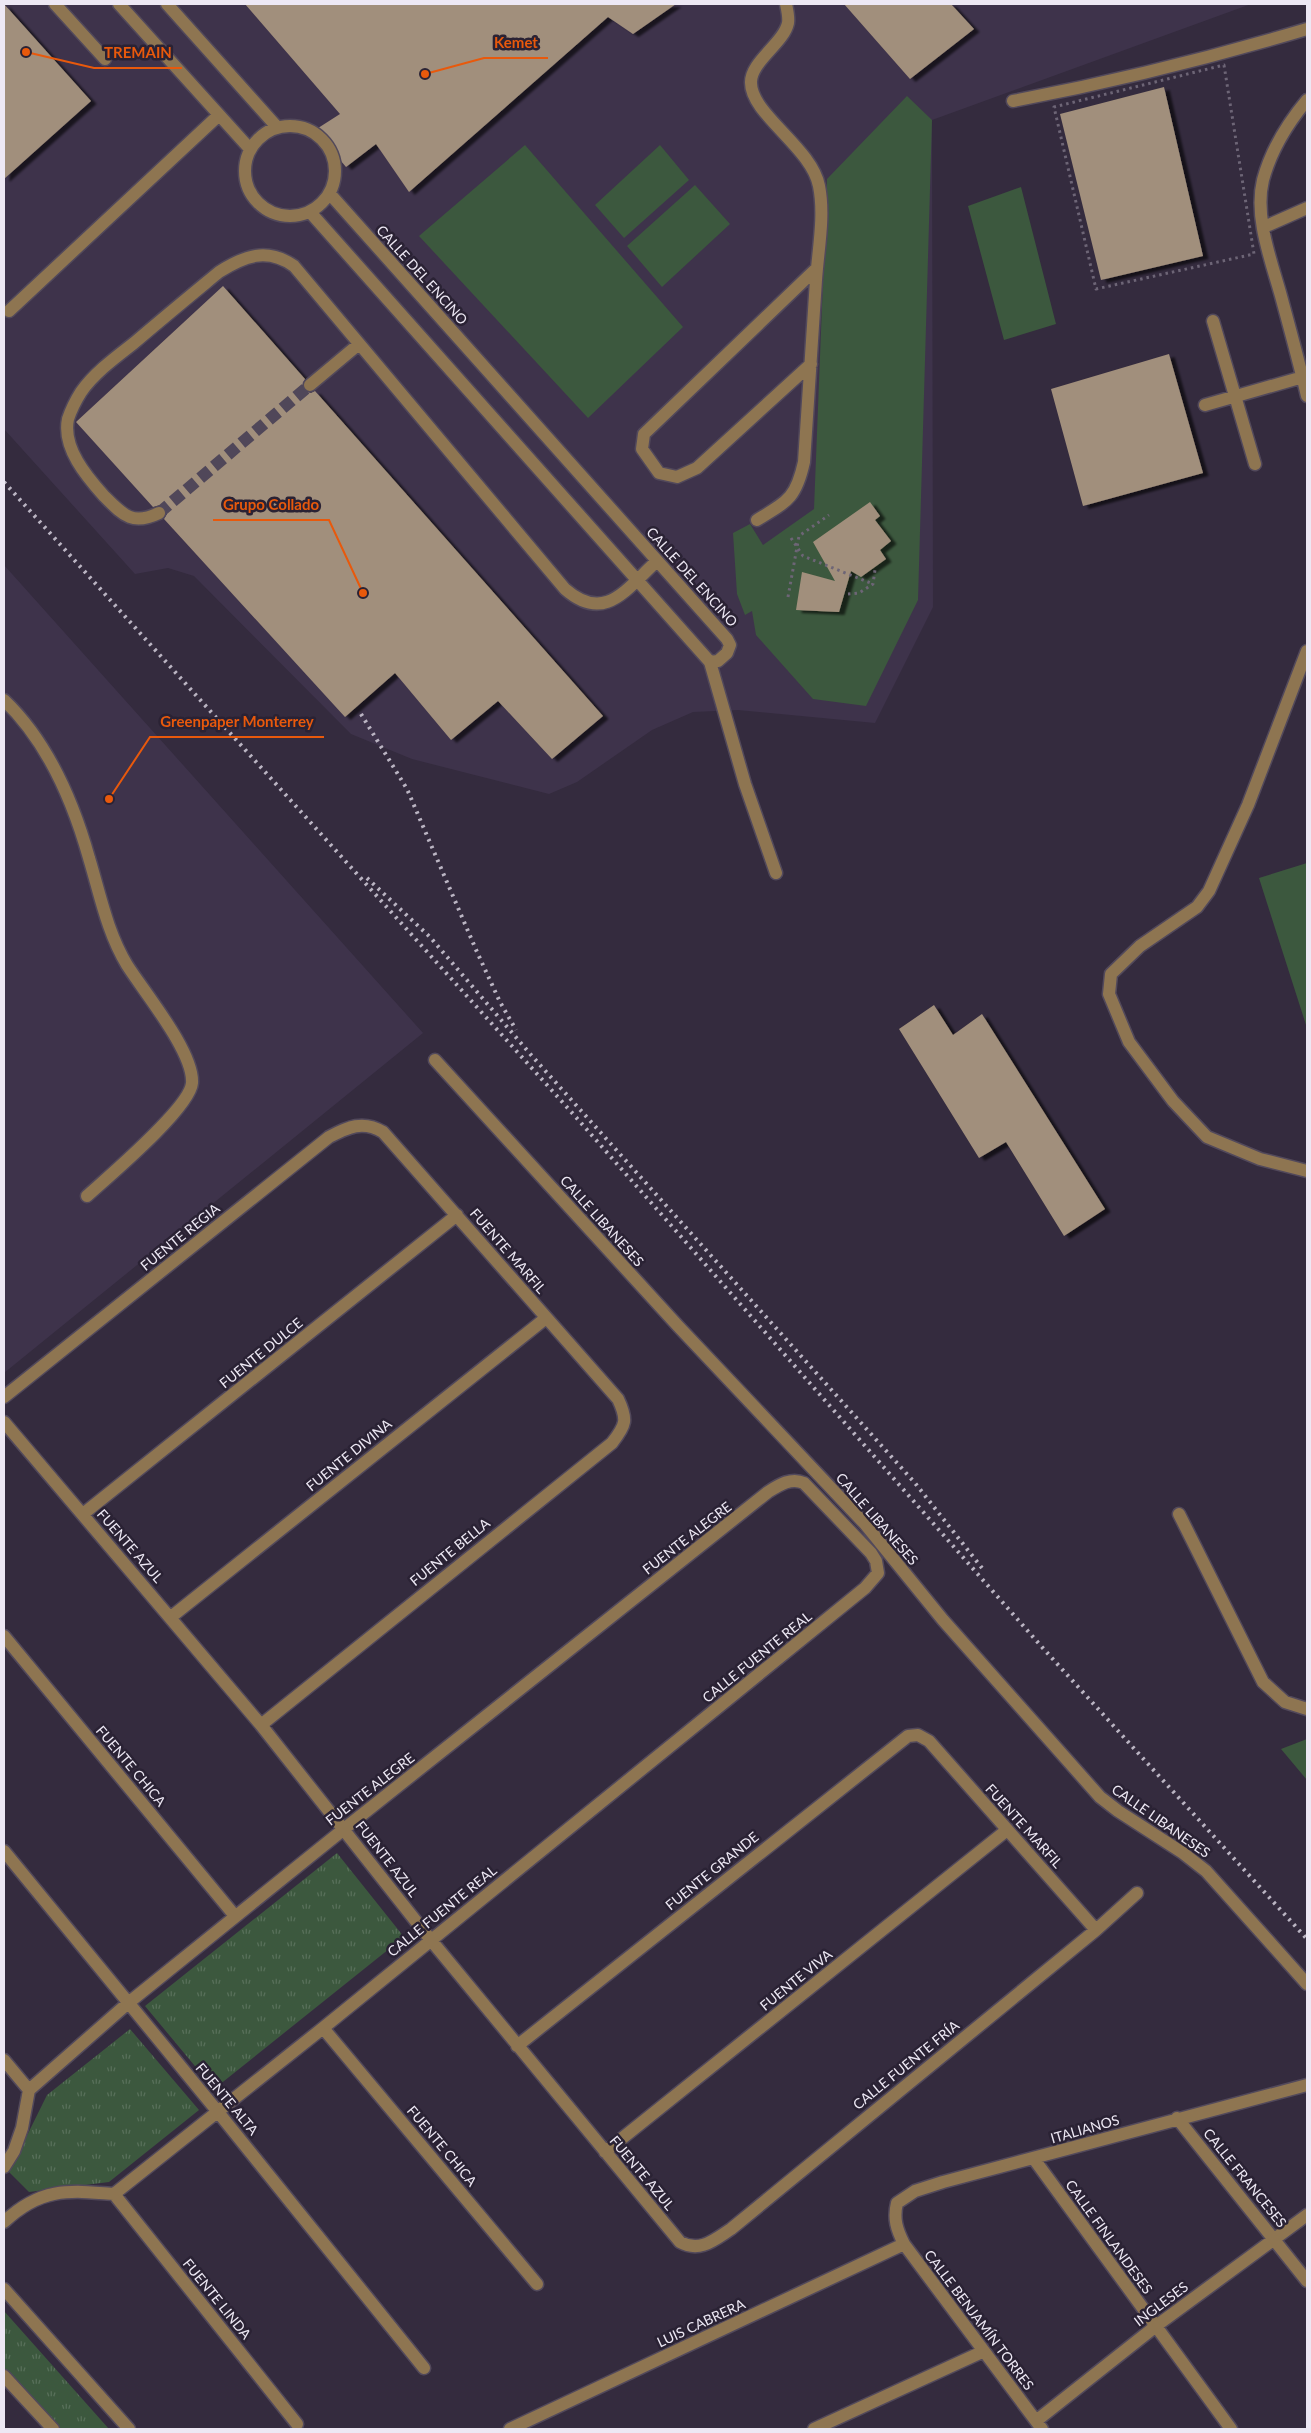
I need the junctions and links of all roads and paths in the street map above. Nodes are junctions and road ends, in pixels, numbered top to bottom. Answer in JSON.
{"nodes":[{"id":1,"x":55,"y":4,"type":"edge"},
{"id":2,"x":120,"y":4,"type":"edge"},
{"id":3,"x":167,"y":4,"type":"edge"},
{"id":4,"x":786,"y":4,"type":"edge"},
{"id":5,"x":1307,"y":29,"type":"edge"},
{"id":6,"x":104,"y":59,"type":"dead end"},
{"id":7,"x":1307,"y":100,"type":"edge"},
{"id":8,"x":1013,"y":101,"type":"dead end"},
{"id":9,"x":220,"y":115,"type":"junction"},
{"id":10,"x":277,"y":127,"type":"junction"},
{"id":11,"x":250,"y":149,"type":"junction"},
{"id":12,"x":330,"y":194,"type":"junction"},
{"id":13,"x":1307,"y":208,"type":"edge"},
{"id":14,"x":310,"y":212,"type":"junction"},
{"id":15,"x":1264,"y":227,"type":"junction"},
{"id":16,"x":1254,"y":254,"type":"joint"},
{"id":17,"x":817,"y":268,"type":"junction"},
{"id":18,"x":9,"y":311,"type":"dead end"},
{"id":19,"x":1213,"y":321,"type":"dead end"},
{"id":20,"x":358,"y":344,"type":"junction"},
{"id":21,"x":811,"y":364,"type":"junction"},
{"id":22,"x":1302,"y":377,"type":"junction"},
{"id":23,"x":310,"y":385,"type":"tunnel mouth"},
{"id":24,"x":1235,"y":396,"type":"junction"},
{"id":25,"x":1307,"y":396,"type":"edge"},
{"id":26,"x":1205,"y":405,"type":"dead end"},
{"id":27,"x":1255,"y":464,"type":"dead end"},
{"id":28,"x":159,"y":513,"type":"tunnel mouth"},
{"id":29,"x":829,"y":515,"type":"dead end"},
{"id":30,"x":757,"y":520,"type":"dead end"},
{"id":31,"x":790,"y":538,"type":"dead end"},
{"id":32,"x":798,"y":548,"type":"junction"},
{"id":33,"x":658,"y":561,"type":"junction"},
{"id":34,"x":875,"y":570,"type":"dead end"},
{"id":35,"x":637,"y":579,"type":"junction"},
{"id":36,"x":873,"y":584,"type":"junction"},
{"id":37,"x":848,"y":594,"type":"dead end"},
{"id":38,"x":788,"y":596,"type":"dead end"},
{"id":39,"x":1307,"y":650,"type":"edge"},
{"id":40,"x":710,"y":662,"type":"junction"},
{"id":41,"x":4,"y":700,"type":"edge"},
{"id":42,"x":776,"y":873,"type":"dead end"},
{"id":43,"x":435,"y":1060,"type":"dead end"},
{"id":44,"x":383,"y":1132,"type":"joint"},
{"id":45,"x":1307,"y":1171,"type":"edge"},
{"id":46,"x":87,"y":1196,"type":"dead end"},
{"id":47,"x":457,"y":1215,"type":"junction"},
{"id":48,"x":546,"y":1318,"type":"junction"},
{"id":49,"x":610,"y":1390,"type":"joint"},
{"id":50,"x":4,"y":1397,"type":"edge"},
{"id":51,"x":4,"y":1422,"type":"edge"},
{"id":52,"x":804,"y":1483,"type":"joint"},
{"id":53,"x":83,"y":1514,"type":"junction"},
{"id":54,"x":1179,"y":1514,"type":"dead end"},
{"id":55,"x":171,"y":1617,"type":"junction"},
{"id":56,"x":4,"y":1636,"type":"edge"},
{"id":57,"x":1307,"y":1708,"type":"edge"},
{"id":58,"x":262,"y":1725,"type":"junction"},
{"id":59,"x":929,"y":1741,"type":"joint"},
{"id":60,"x":344,"y":1829,"type":"junction"},
{"id":61,"x":1007,"y":1830,"type":"junction"},
{"id":62,"x":4,"y":1851,"type":"edge"},
{"id":63,"x":1137,"y":1893,"type":"dead end"},
{"id":64,"x":235,"y":1916,"type":"junction"},
{"id":65,"x":1096,"y":1930,"type":"junction"},
{"id":66,"x":430,"y":1939,"type":"junction"},
{"id":67,"x":1307,"y":1984,"type":"edge"},
{"id":68,"x":127,"y":2004,"type":"junction"},
{"id":69,"x":323,"y":2028,"type":"junction"},
{"id":70,"x":517,"y":2046,"type":"junction"},
{"id":71,"x":4,"y":2060,"type":"edge"},
{"id":72,"x":1307,"y":2085,"type":"edge"},
{"id":73,"x":29,"y":2090,"type":"junction"},
{"id":74,"x":218,"y":2112,"type":"junction"},
{"id":75,"x":1177,"y":2118,"type":"junction"},
{"id":76,"x":605,"y":2152,"type":"junction"},
{"id":77,"x":1034,"y":2159,"type":"junction"},
{"id":78,"x":4,"y":2167,"type":"edge"},
{"id":79,"x":114,"y":2194,"type":"junction"},
{"id":80,"x":1307,"y":2215,"type":"edge"},
{"id":81,"x":4,"y":2222,"type":"edge"},
{"id":82,"x":896,"y":2227,"type":"joint"},
{"id":83,"x":1275,"y":2239,"type":"junction"},
{"id":84,"x":904,"y":2244,"type":"junction"},
{"id":85,"x":687,"y":2246,"type":"joint"},
{"id":86,"x":1307,"y":2281,"type":"edge"},
{"id":87,"x":537,"y":2284,"type":"dead end"},
{"id":88,"x":4,"y":2289,"type":"edge"},
{"id":89,"x":1156,"y":2326,"type":"junction"},
{"id":90,"x":982,"y":2352,"type":"junction"},
{"id":91,"x":424,"y":2368,"type":"dead end"},
{"id":92,"x":4,"y":2376,"type":"edge"},
{"id":93,"x":297,"y":2424,"type":"dead end"},
{"id":94,"x":1039,"y":2425,"type":"edge"},
{"id":95,"x":53,"y":2429,"type":"edge"},
{"id":96,"x":129,"y":2429,"type":"edge"},
{"id":97,"x":510,"y":2429,"type":"edge"},
{"id":98,"x":814,"y":2429,"type":"edge"},
{"id":99,"x":1231,"y":2429,"type":"edge"}],
"edges":[{"from":1,"to":6,"type":"street"},
{"from":2,"to":9,"type":"street"},
{"from":3,"to":10,"type":"street"},
{"from":4,"to":17,"type":"street"},
{"from":5,"to":8,"type":"street"},
{"from":7,"to":15,"type":"street"},
{"from":9,"to":11,"type":"street"},
{"from":9,"to":18,"type":"street"},
{"from":10,"to":11,"type":"street"},
{"from":10,"to":12,"type":"street"},
{"from":11,"to":14,"type":"street"},
{"from":12,"to":14,"type":"street"},
{"from":12,"to":33,"type":"street","name":"CALLE DEL ENCINO"},
{"from":13,"to":15,"type":"street"},
{"from":14,"to":35,"type":"street"},
{"from":15,"to":22,"type":"street"},
{"from":16,"to":16,"type":"path"},
{"from":17,"to":21,"type":"street"},
{"from":17,"to":21,"type":"street"},
{"from":19,"to":24,"type":"street"},
{"from":20,"to":23,"type":"street"},
{"from":20,"to":28,"type":"street"},
{"from":20,"to":35,"type":"street"},
{"from":21,"to":30,"type":"street"},
{"from":22,"to":24,"type":"street"},
{"from":22,"to":25,"type":"street"},
{"from":24,"to":26,"type":"street"},
{"from":24,"to":27,"type":"street"},
{"from":29,"to":32,"type":"path"},
{"from":31,"to":32,"type":"path"},
{"from":32,"to":36,"type":"path"},
{"from":32,"to":38,"type":"path"},
{"from":33,"to":35,"type":"street"},
{"from":33,"to":40,"type":"street","name":"CALLE DEL ENCINO"},
{"from":34,"to":36,"type":"path"},
{"from":35,"to":40,"type":"street"},
{"from":36,"to":37,"type":"path"},
{"from":39,"to":45,"type":"street"},
{"from":40,"to":42,"type":"street"},
{"from":41,"to":46,"type":"street"},
{"from":43,"to":67,"type":"street","name":"CALLE LIBANESES"},
{"from":44,"to":47,"type":"street","name":"FUENTE MARFIL"},
{"from":44,"to":50,"type":"street","name":"FUENTE REGIA"},
{"from":47,"to":48,"type":"street","name":"FUENTE MARFIL"},
{"from":47,"to":53,"type":"street","name":"FUENTE DULCE"},
{"from":48,"to":49,"type":"street","name":"FUENTE MARFIL"},
{"from":48,"to":55,"type":"street","name":"FUENTE DIVINA"},
{"from":49,"to":58,"type":"street","name":"FUENTE BELLA"},
{"from":51,"to":53,"type":"street","name":"FUENTE AZUL"},
{"from":52,"to":60,"type":"street","name":"FUENTE ALEGRE"},
{"from":52,"to":66,"type":"street","name":"CALLE FUENTE REAL"},
{"from":53,"to":55,"type":"street","name":"FUENTE AZUL"},
{"from":54,"to":57,"type":"street"},
{"from":55,"to":58,"type":"street","name":"FUENTE AZUL"},
{"from":56,"to":64,"type":"street","name":"FUENTE CHICA"},
{"from":58,"to":60,"type":"street","name":"FUENTE AZUL"},
{"from":59,"to":61,"type":"street","name":"FUENTE MARFIL"},
{"from":59,"to":70,"type":"street","name":"FUENTE GRANDE"},
{"from":60,"to":64,"type":"street","name":"FUENTE ALEGRE"},
{"from":60,"to":66,"type":"street","name":"FUENTE AZUL"},
{"from":61,"to":65,"type":"street","name":"FUENTE MARFIL"},
{"from":61,"to":76,"type":"street","name":"FUENTE VIVA"},
{"from":62,"to":68,"type":"street","name":"FUENTE ALTA"},
{"from":63,"to":65,"type":"street","name":"CALLE FUENTE FRÍA"},
{"from":64,"to":68,"type":"street","name":"FUENTE ALEGRE"},
{"from":65,"to":85,"type":"street","name":"CALLE FUENTE FRÍA"},
{"from":66,"to":69,"type":"street","name":"CALLE FUENTE REAL"},
{"from":66,"to":70,"type":"street","name":"FUENTE AZUL"},
{"from":68,"to":73,"type":"street","name":"FUENTE ALEGRE"},
{"from":68,"to":74,"type":"street","name":"FUENTE ALTA"},
{"from":69,"to":74,"type":"street","name":"CALLE FUENTE REAL"},
{"from":69,"to":87,"type":"street","name":"FUENTE CHICA"},
{"from":70,"to":76,"type":"street","name":"FUENTE AZUL"},
{"from":71,"to":73,"type":"street"},
{"from":72,"to":75,"type":"street","name":"ITALIANOS"},
{"from":73,"to":78,"type":"street"},
{"from":74,"to":79,"type":"street","name":"CALLE FUENTE REAL"},
{"from":74,"to":91,"type":"street","name":"FUENTE ALTA"},
{"from":75,"to":77,"type":"street","name":"ITALIANOS"},
{"from":75,"to":83,"type":"street","name":"CALLE FRANCESES"},
{"from":76,"to":85,"type":"street","name":"FUENTE AZUL"},
{"from":77,"to":82,"type":"street","name":"ITALIANOS"},
{"from":77,"to":89,"type":"street","name":"CALLE FINLANDESES"},
{"from":79,"to":81,"type":"street"},
{"from":79,"to":93,"type":"street","name":"FUENTE LINDA"},
{"from":80,"to":83,"type":"street","name":"INGLESES"},
{"from":82,"to":84,"type":"street","name":"CALLE BENJAMÍN TORRES"},
{"from":83,"to":86,"type":"street","name":"CALLE FRANCESES"},
{"from":83,"to":89,"type":"street","name":"INGLESES"},
{"from":84,"to":90,"type":"street","name":"CALLE BENJAMÍN TORRES"},
{"from":84,"to":97,"type":"street","name":"LUIS CABRERA"},
{"from":88,"to":96,"type":"street"},
{"from":89,"to":94,"type":"street","name":"INGLESES"},
{"from":89,"to":99,"type":"street","name":"CALLE FINLANDESES"},
{"from":90,"to":94,"type":"street","name":"CALLE BENJAMÍN TORRES"},
{"from":90,"to":98,"type":"street"},
{"from":92,"to":95,"type":"street"}]}
